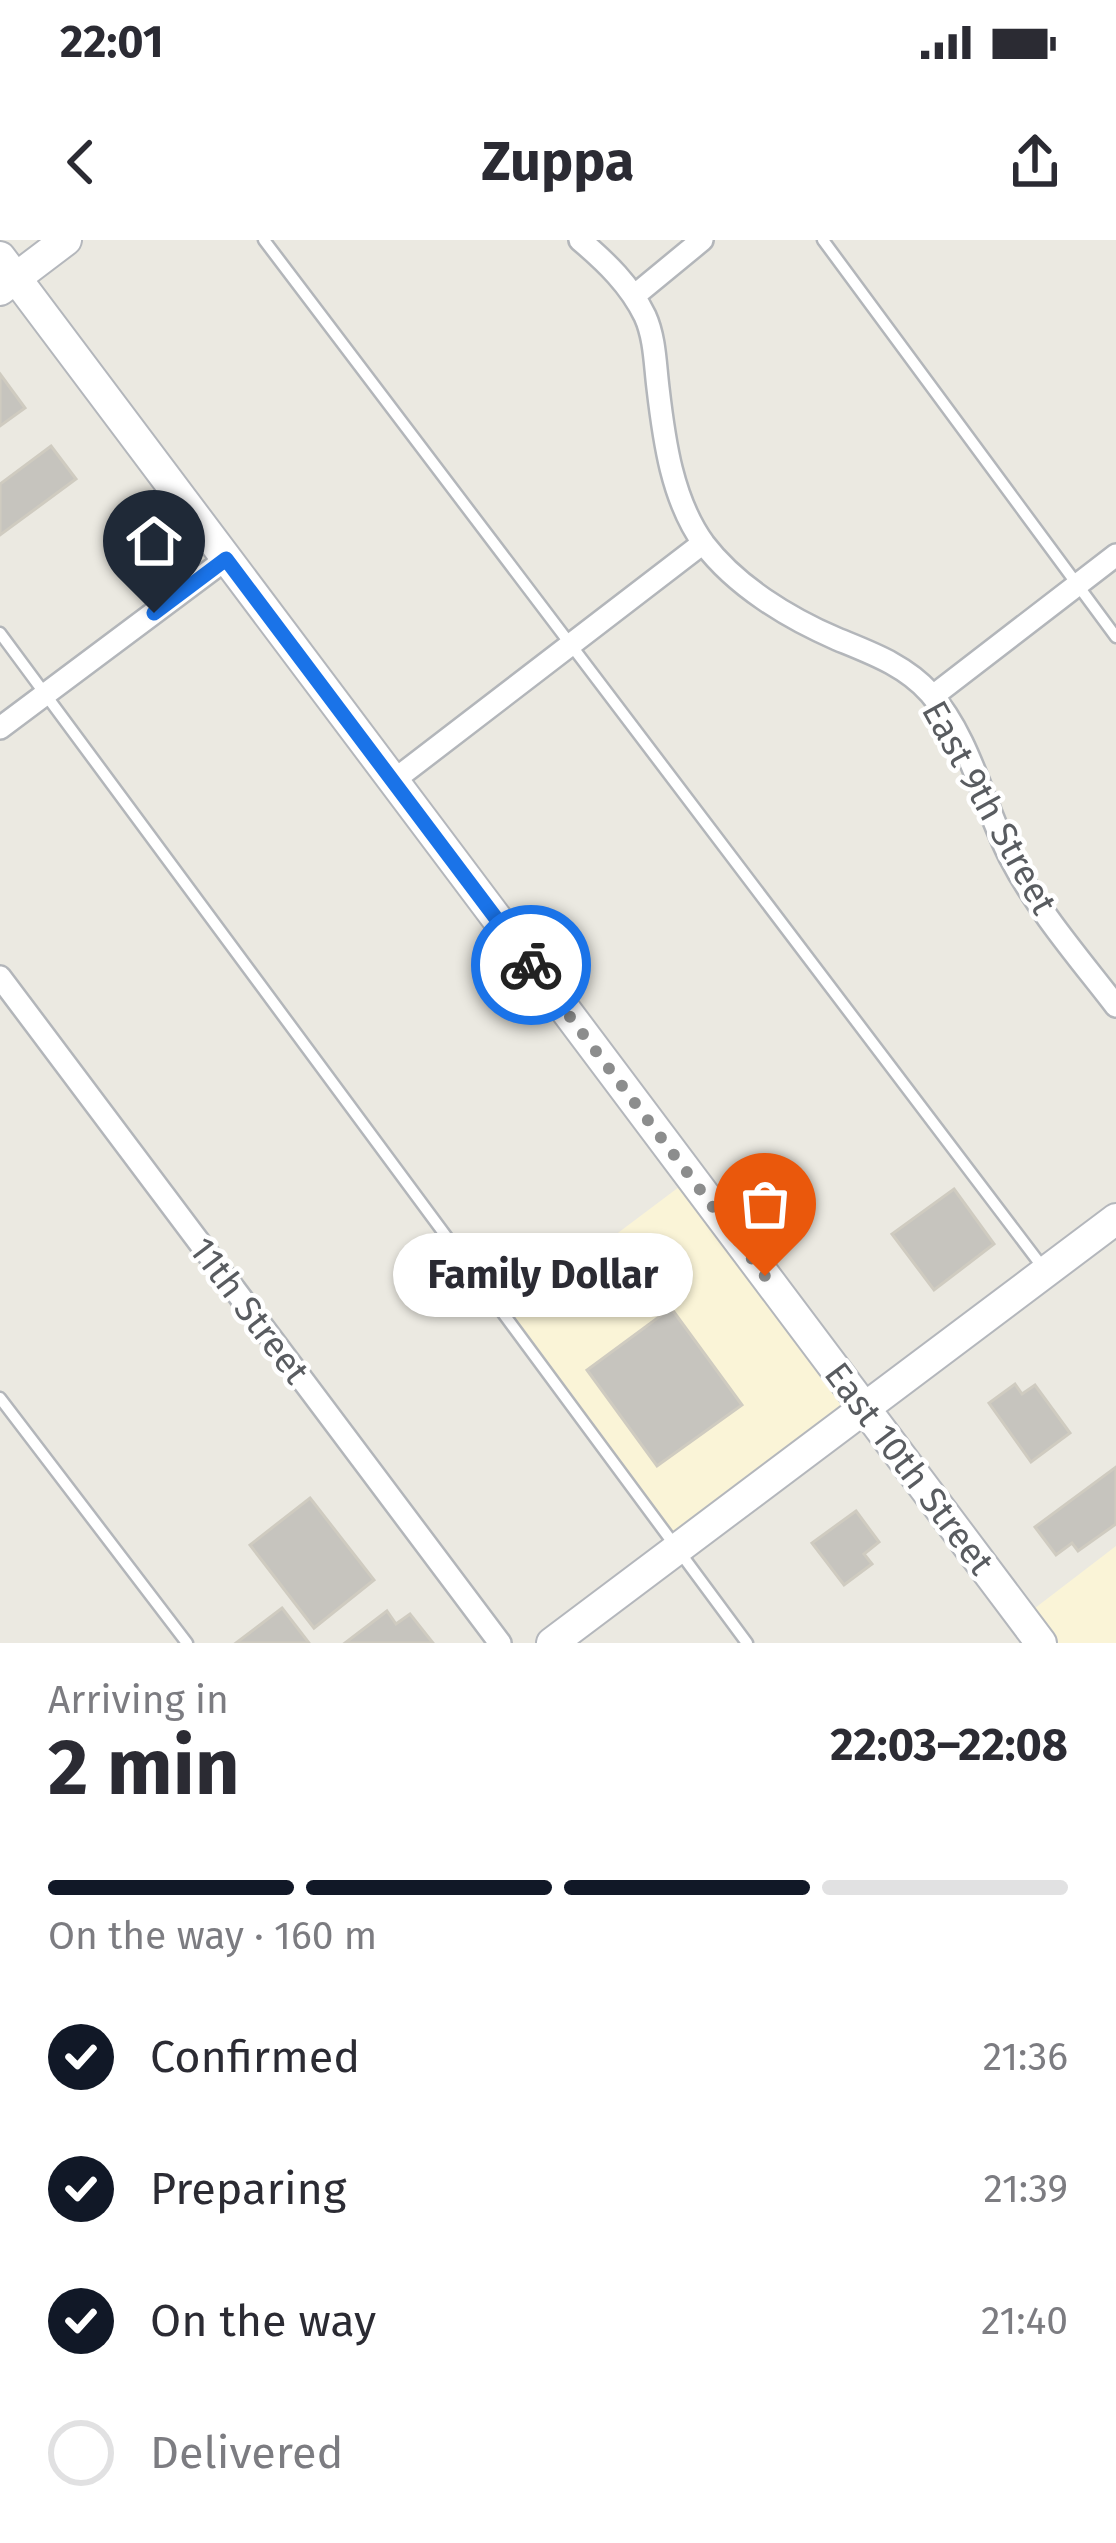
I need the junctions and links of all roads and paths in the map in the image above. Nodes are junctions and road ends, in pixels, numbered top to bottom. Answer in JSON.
{"nodes":[{"id":1,"x":66,"y":240,"type":"edge"},
{"id":2,"x":264,"y":240,"type":"edge"},
{"id":3,"x":580,"y":240,"type":"edge"},
{"id":4,"x":702,"y":240,"type":"edge"},
{"id":5,"x":823,"y":240,"type":"edge"},
{"id":6,"x":5,"y":275,"type":"edge"},
{"id":7,"x":634,"y":296,"type":"junction"},
{"id":8,"x":704,"y":543,"type":"junction"},
{"id":9,"x":1116,"y":555,"type":"edge"},
{"id":10,"x":226,"y":559,"type":"junction"},
{"id":11,"x":1076,"y":586,"type":"junction"},
{"id":12,"x":0,"y":633,"type":"edge"},
{"id":13,"x":1116,"y":638,"type":"edge"},
{"id":14,"x":569,"y":645,"type":"junction"},
{"id":15,"x":47,"y":693,"type":"junction"},
{"id":16,"x":933,"y":696,"type":"junction"},
{"id":17,"x":0,"y":728,"type":"edge"},
{"id":18,"x":393,"y":781,"type":"junction"},
{"id":19,"x":0,"y":977,"type":"edge"},
{"id":20,"x":1116,"y":1006,"type":"edge"},
{"id":21,"x":1116,"y":1219,"type":"edge"},
{"id":22,"x":1046,"y":1271,"type":"junction"},
{"id":23,"x":0,"y":1398,"type":"edge"},
{"id":24,"x":864,"y":1408,"type":"junction"},
{"id":25,"x":677,"y":1549,"type":"junction"},
{"id":26,"x":187,"y":1643,"type":"edge"},
{"id":27,"x":500,"y":1643,"type":"edge"},
{"id":28,"x":552,"y":1643,"type":"edge"},
{"id":29,"x":747,"y":1643,"type":"edge"},
{"id":30,"x":1041,"y":1643,"type":"edge"}],
"edges":[{"from":1,"to":6,"type":"main road"},
{"from":2,"to":14,"type":"lane"},
{"from":3,"to":7,"type":"street","name":"East 9th Street"},
{"from":4,"to":7,"type":"street"},
{"from":5,"to":11,"type":"lane"},
{"from":6,"to":10,"type":"main road","name":"East 10th Street"},
{"from":7,"to":8,"type":"street","name":"East 9th Street"},
{"from":8,"to":14,"type":"street"},
{"from":8,"to":16,"type":"street","name":"East 9th Street"},
{"from":9,"to":11,"type":"street"},
{"from":10,"to":15,"type":"street"},
{"from":10,"to":18,"type":"main road","name":"East 10th Street"},
{"from":11,"to":13,"type":"lane"},
{"from":11,"to":16,"type":"street"},
{"from":12,"to":15,"type":"lane"},
{"from":14,"to":18,"type":"street"},
{"from":14,"to":22,"type":"lane"},
{"from":15,"to":17,"type":"street"},
{"from":15,"to":25,"type":"lane"},
{"from":16,"to":20,"type":"street","name":"East 9th Street"},
{"from":18,"to":24,"type":"main road","name":"East 10th Street"},
{"from":19,"to":27,"type":"street","name":"11th Street"},
{"from":21,"to":22,"type":"main road"},
{"from":22,"to":24,"type":"main road"},
{"from":23,"to":26,"type":"lane"},
{"from":24,"to":25,"type":"main road"},
{"from":24,"to":30,"type":"main road","name":"East 10th Street"},
{"from":25,"to":28,"type":"main road"},
{"from":25,"to":29,"type":"lane"}]}
